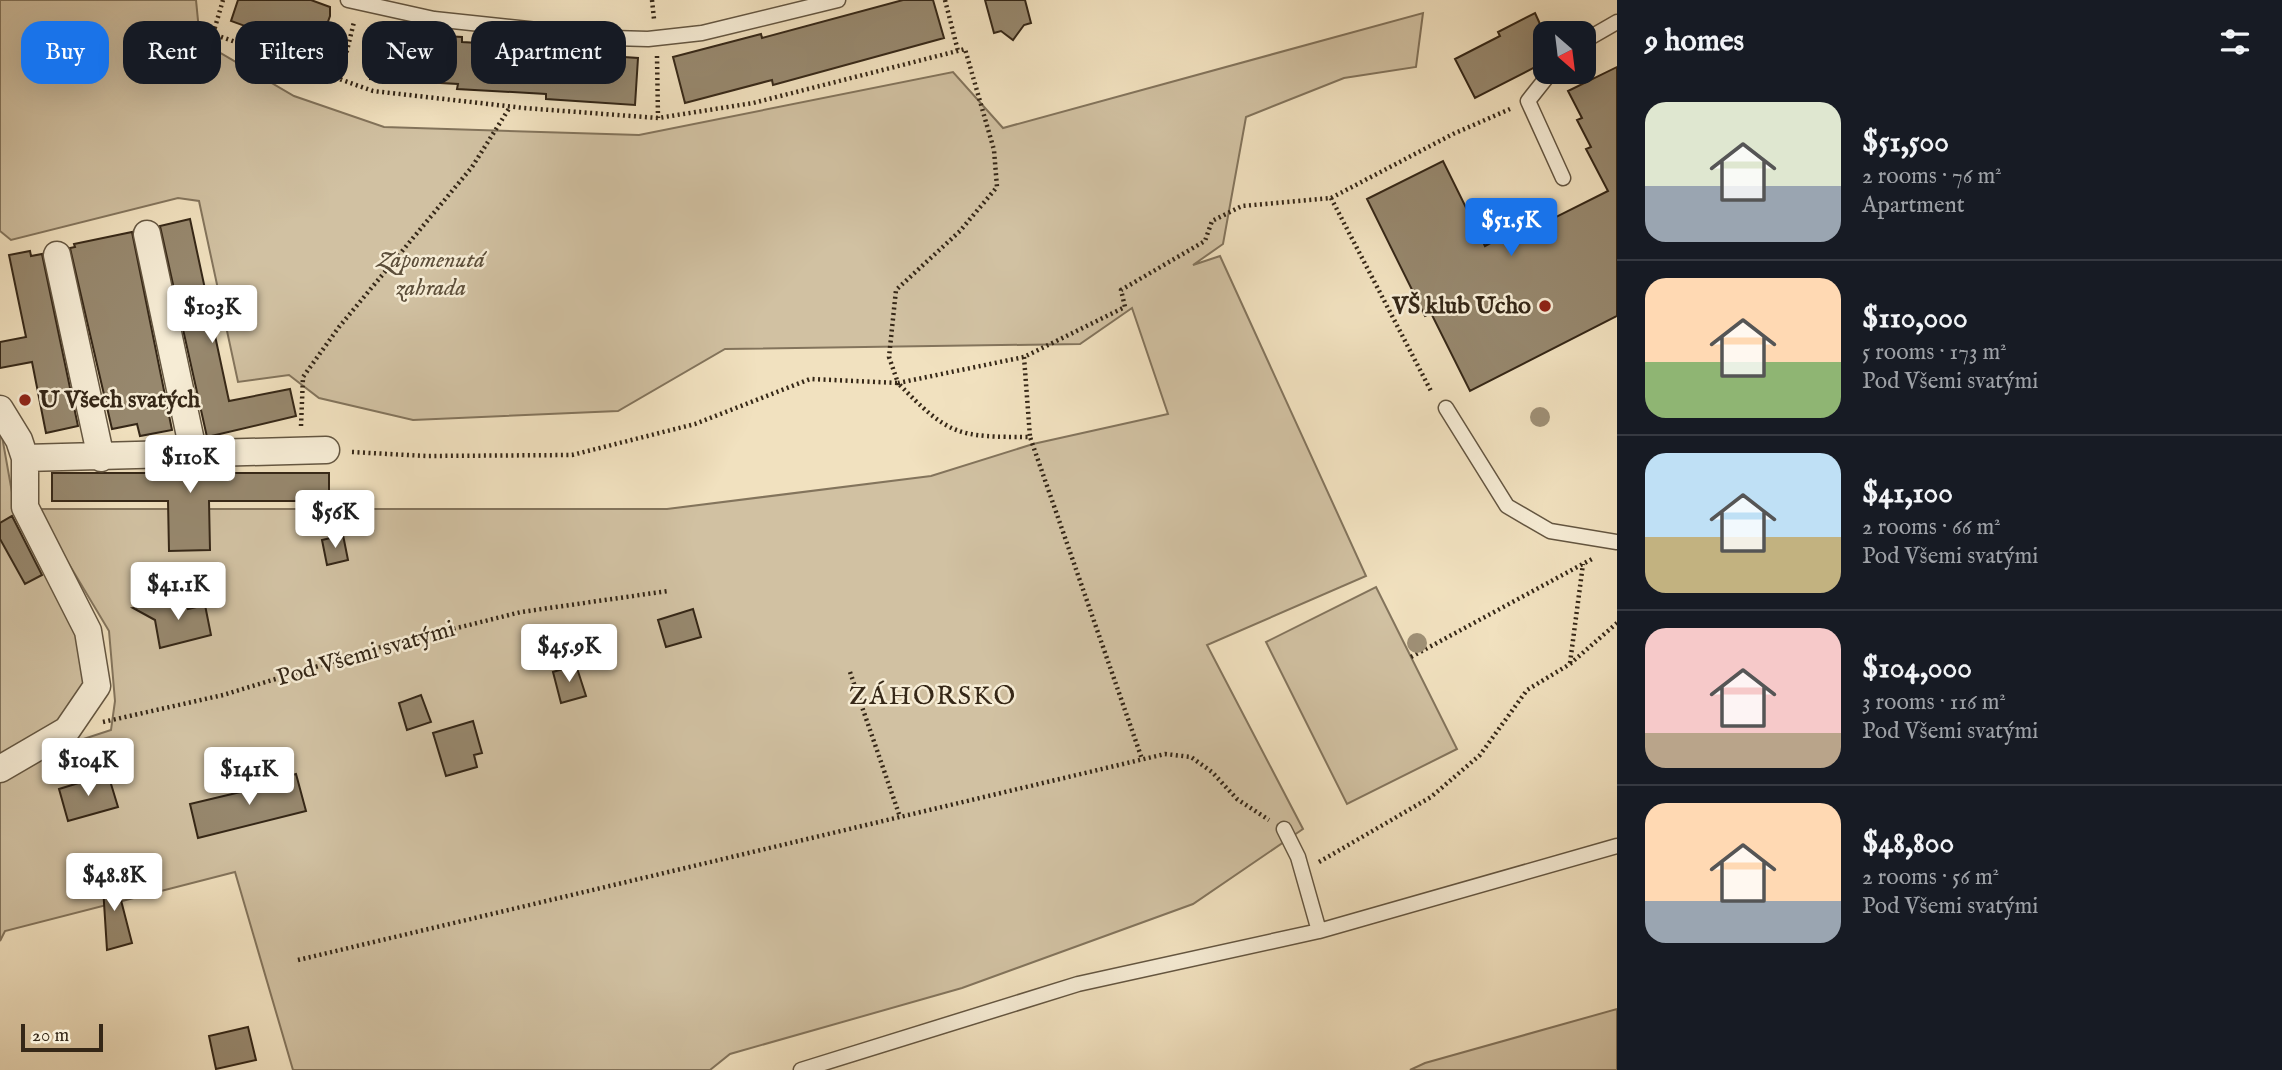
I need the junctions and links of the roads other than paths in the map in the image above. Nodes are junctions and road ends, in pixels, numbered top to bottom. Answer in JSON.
{"nodes":[{"id":1,"x":838,"y":0,"type":"edge"},
{"id":2,"x":353,"y":2,"type":"edge"},
{"id":3,"x":1617,"y":22,"type":"edge"},
{"id":4,"x":1596,"y":34,"type":"edge"},
{"id":5,"x":1541,"y":84,"type":"edge"},
{"id":6,"x":1563,"y":178,"type":"dead end"},
{"id":7,"x":147,"y":234,"type":"dead end"},
{"id":8,"x":57,"y":255,"type":"dead end"},
{"id":9,"x":1446,"y":408,"type":"road end"},
{"id":10,"x":0,"y":409,"type":"edge"},
{"id":11,"x":327,"y":450,"type":"road end"},
{"id":12,"x":194,"y":454,"type":"junction"},
{"id":13,"x":25,"y":458,"type":"junction"},
{"id":14,"x":101,"y":458,"type":"junction"},
{"id":15,"x":1617,"y":542,"type":"edge"},
{"id":16,"x":0,"y":768,"type":"edge"},
{"id":17,"x":1284,"y":829,"type":"road end"},
{"id":18,"x":1617,"y":846,"type":"edge"},
{"id":19,"x":1319,"y":932,"type":"junction"},
{"id":20,"x":801,"y":1070,"type":"edge"}],
"edges":[{"from":1,"to":2,"type":"lane"},
{"from":3,"to":4,"type":"lane"},
{"from":5,"to":6,"type":"lane"},
{"from":7,"to":12,"type":"street"},
{"from":8,"to":14,"type":"street"},
{"from":9,"to":15,"type":"lane"},
{"from":10,"to":13,"type":"street"},
{"from":11,"to":12,"type":"street"},
{"from":12,"to":14,"type":"street"},
{"from":13,"to":14,"type":"street"},
{"from":13,"to":16,"type":"street"},
{"from":17,"to":19,"type":"lane"},
{"from":18,"to":19,"type":"lane"},
{"from":19,"to":20,"type":"lane"}]}
